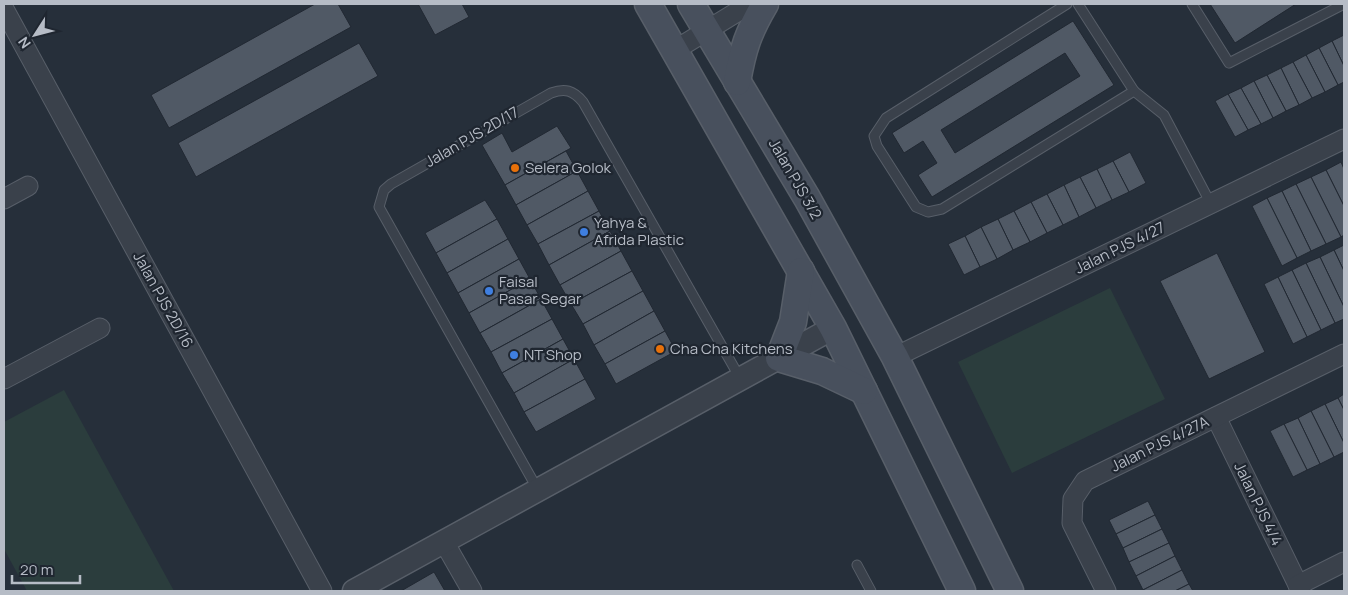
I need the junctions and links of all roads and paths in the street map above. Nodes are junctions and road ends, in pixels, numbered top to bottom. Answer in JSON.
{"nodes":[{"id":1,"x":648,"y":4,"type":"edge"},
{"id":2,"x":691,"y":4,"type":"edge"},
{"id":3,"x":750,"y":4,"type":"edge"},
{"id":4,"x":765,"y":4,"type":"edge"},
{"id":5,"x":1067,"y":4,"type":"edge"},
{"id":6,"x":1078,"y":4,"type":"edge"},
{"id":7,"x":1192,"y":4,"type":"edge"},
{"id":8,"x":1344,"y":4,"type":"edge"},
{"id":9,"x":4,"y":9,"type":"edge"},
{"id":10,"x":707,"y":31,"type":"junction"},
{"id":11,"x":675,"y":50,"type":"junction"},
{"id":12,"x":737,"y":82,"type":"junction"},
{"id":13,"x":1134,"y":91,"type":"junction"},
{"id":14,"x":1344,"y":139,"type":"edge"},
{"id":15,"x":28,"y":186,"type":"dead end"},
{"id":16,"x":4,"y":199,"type":"edge"},
{"id":17,"x":1211,"y":204,"type":"junction"},
{"id":18,"x":801,"y":271,"type":"junction"},
{"id":19,"x":100,"y":328,"type":"dead end"},
{"id":20,"x":833,"y":328,"type":"junction"},
{"id":21,"x":1344,"y":354,"type":"edge"},
{"id":22,"x":895,"y":357,"type":"junction"},
{"id":23,"x":779,"y":358,"type":"junction"},
{"id":24,"x":4,"y":379,"type":"edge"},
{"id":25,"x":741,"y":380,"type":"junction"},
{"id":26,"x":864,"y":391,"type":"junction"},
{"id":27,"x":1216,"y":417,"type":"junction"},
{"id":28,"x":539,"y":490,"type":"junction"},
{"id":29,"x":444,"y":542,"type":"junction"},
{"id":30,"x":1344,"y":562,"type":"edge"},
{"id":31,"x":856,"y":565,"type":"dead end"},
{"id":32,"x":1300,"y":588,"type":"edge"},
{"id":33,"x":322,"y":591,"type":"edge"},
{"id":34,"x":354,"y":591,"type":"edge"},
{"id":35,"x":472,"y":591,"type":"edge"},
{"id":36,"x":871,"y":591,"type":"edge"},
{"id":37,"x":962,"y":591,"type":"edge"},
{"id":38,"x":1010,"y":591,"type":"edge"},
{"id":39,"x":1106,"y":591,"type":"edge"}],
"edges":[{"from":1,"to":11,"type":"main road"},
{"from":2,"to":10,"type":"main road","name":"Jalan PJS 3/2"},
{"from":3,"to":10,"type":"street"},
{"from":4,"to":12,"type":"main road"},
{"from":5,"to":13,"type":"lane"},
{"from":6,"to":13,"type":"lane"},
{"from":7,"to":8,"type":"lane"},
{"from":9,"to":33,"type":"street","name":"Jalan PJS 2D/16"},
{"from":10,"to":11,"type":"street"},
{"from":10,"to":12,"type":"main road","name":"Jalan PJS 3/2"},
{"from":11,"to":18,"type":"main road"},
{"from":12,"to":22,"type":"main road","name":"Jalan PJS 3/2"},
{"from":13,"to":17,"type":"lane"},
{"from":14,"to":17,"type":"street","name":"Jalan PJS 4/27"},
{"from":15,"to":16,"type":"street"},
{"from":17,"to":22,"type":"street","name":"Jalan PJS 4/27"},
{"from":18,"to":20,"type":"main road"},
{"from":18,"to":23,"type":"main road"},
{"from":19,"to":24,"type":"street"},
{"from":20,"to":23,"type":"street"},
{"from":20,"to":26,"type":"main road"},
{"from":21,"to":27,"type":"street","name":"Jalan PJS 4/27A"},
{"from":22,"to":38,"type":"main road"},
{"from":23,"to":25,"type":"street"},
{"from":23,"to":26,"type":"main road"},
{"from":25,"to":28,"type":"street"},
{"from":25,"to":28,"type":"lane","name":"Jalan PJS 2D/17"},
{"from":26,"to":37,"type":"main road"},
{"from":27,"to":32,"type":"street","name":"Jalan PJS 4/4"},
{"from":27,"to":39,"type":"street","name":"Jalan PJS 4/27A"},
{"from":28,"to":29,"type":"street"},
{"from":29,"to":34,"type":"street"},
{"from":29,"to":35,"type":"street"},
{"from":30,"to":32,"type":"street"},
{"from":31,"to":36,"type":"lane"}]}
